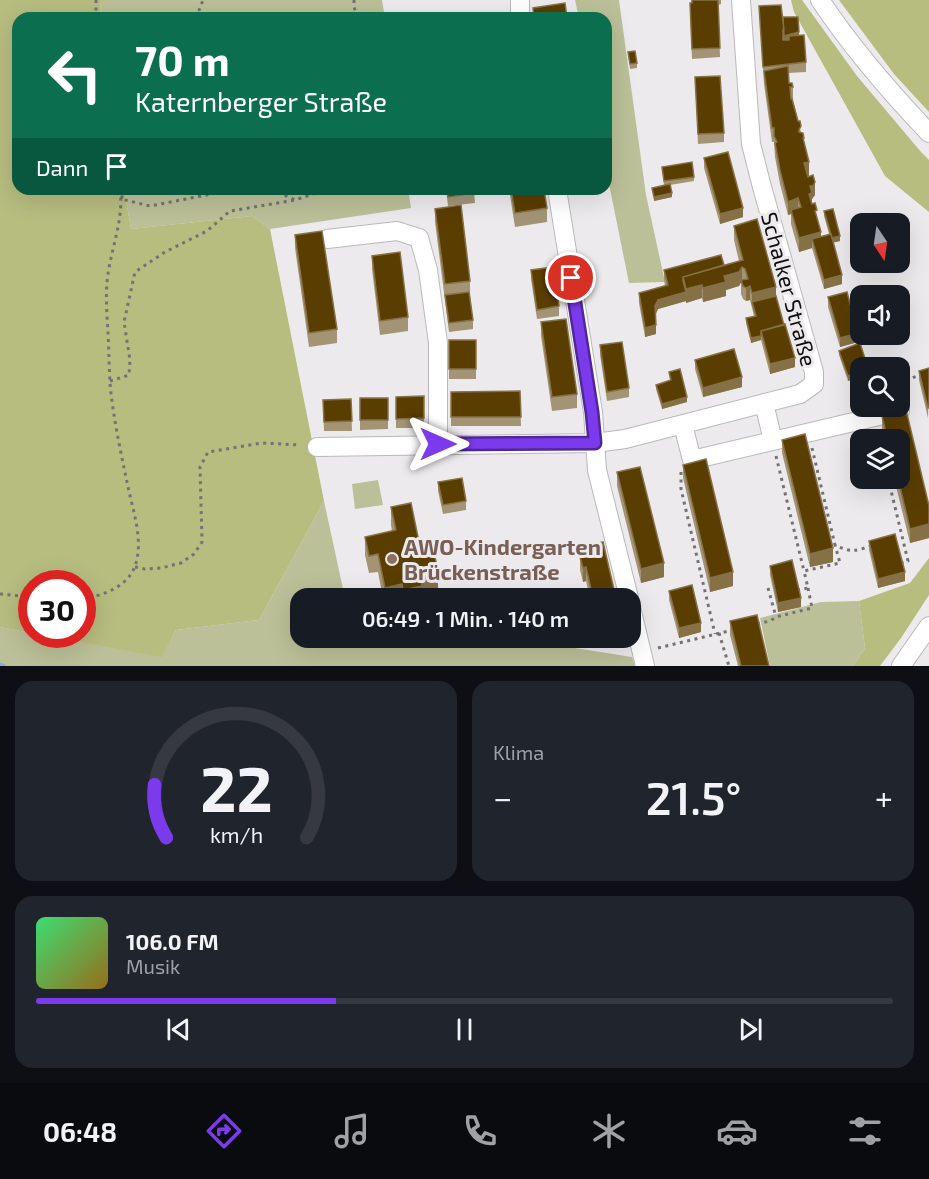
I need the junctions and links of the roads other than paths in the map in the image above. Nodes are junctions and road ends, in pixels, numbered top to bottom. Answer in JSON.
{"nodes":[{"id":1,"x":741,"y":0,"type":"edge"},
{"id":2,"x":820,"y":0,"type":"edge"},
{"id":3,"x":929,"y":133,"type":"edge"},
{"id":4,"x":558,"y":195,"type":"edge"},
{"id":5,"x":327,"y":238,"type":"dead end"},
{"id":6,"x":764,"y":403,"type":"junction"},
{"id":7,"x":874,"y":417,"type":"edge"},
{"id":8,"x":683,"y":425,"type":"junction"},
{"id":9,"x":773,"y":441,"type":"junction"},
{"id":10,"x":595,"y":443,"type":"junction"},
{"id":11,"x":438,"y":444,"type":"junction"},
{"id":12,"x":317,"y":447,"type":"road end"},
{"id":13,"x":626,"y":588,"type":"edge"},
{"id":14,"x":929,"y":626,"type":"edge"},
{"id":15,"x":902,"y":666,"type":"edge"}],
"edges":[{"from":1,"to":6,"type":"street","name":"Schalker Straße"},
{"from":2,"to":3,"type":"street"},
{"from":4,"to":10,"type":"street"},
{"from":5,"to":11,"type":"street"},
{"from":6,"to":8,"type":"street","name":"Schalker Straße"},
{"from":6,"to":9,"type":"street"},
{"from":7,"to":9,"type":"street"},
{"from":8,"to":9,"type":"street"},
{"from":8,"to":10,"type":"street","name":"Schalker Straße"},
{"from":10,"to":11,"type":"street","name":"Schalker Straße"},
{"from":10,"to":13,"type":"street"},
{"from":11,"to":12,"type":"street","name":"Schalker Straße"},
{"from":14,"to":15,"type":"street"}]}
